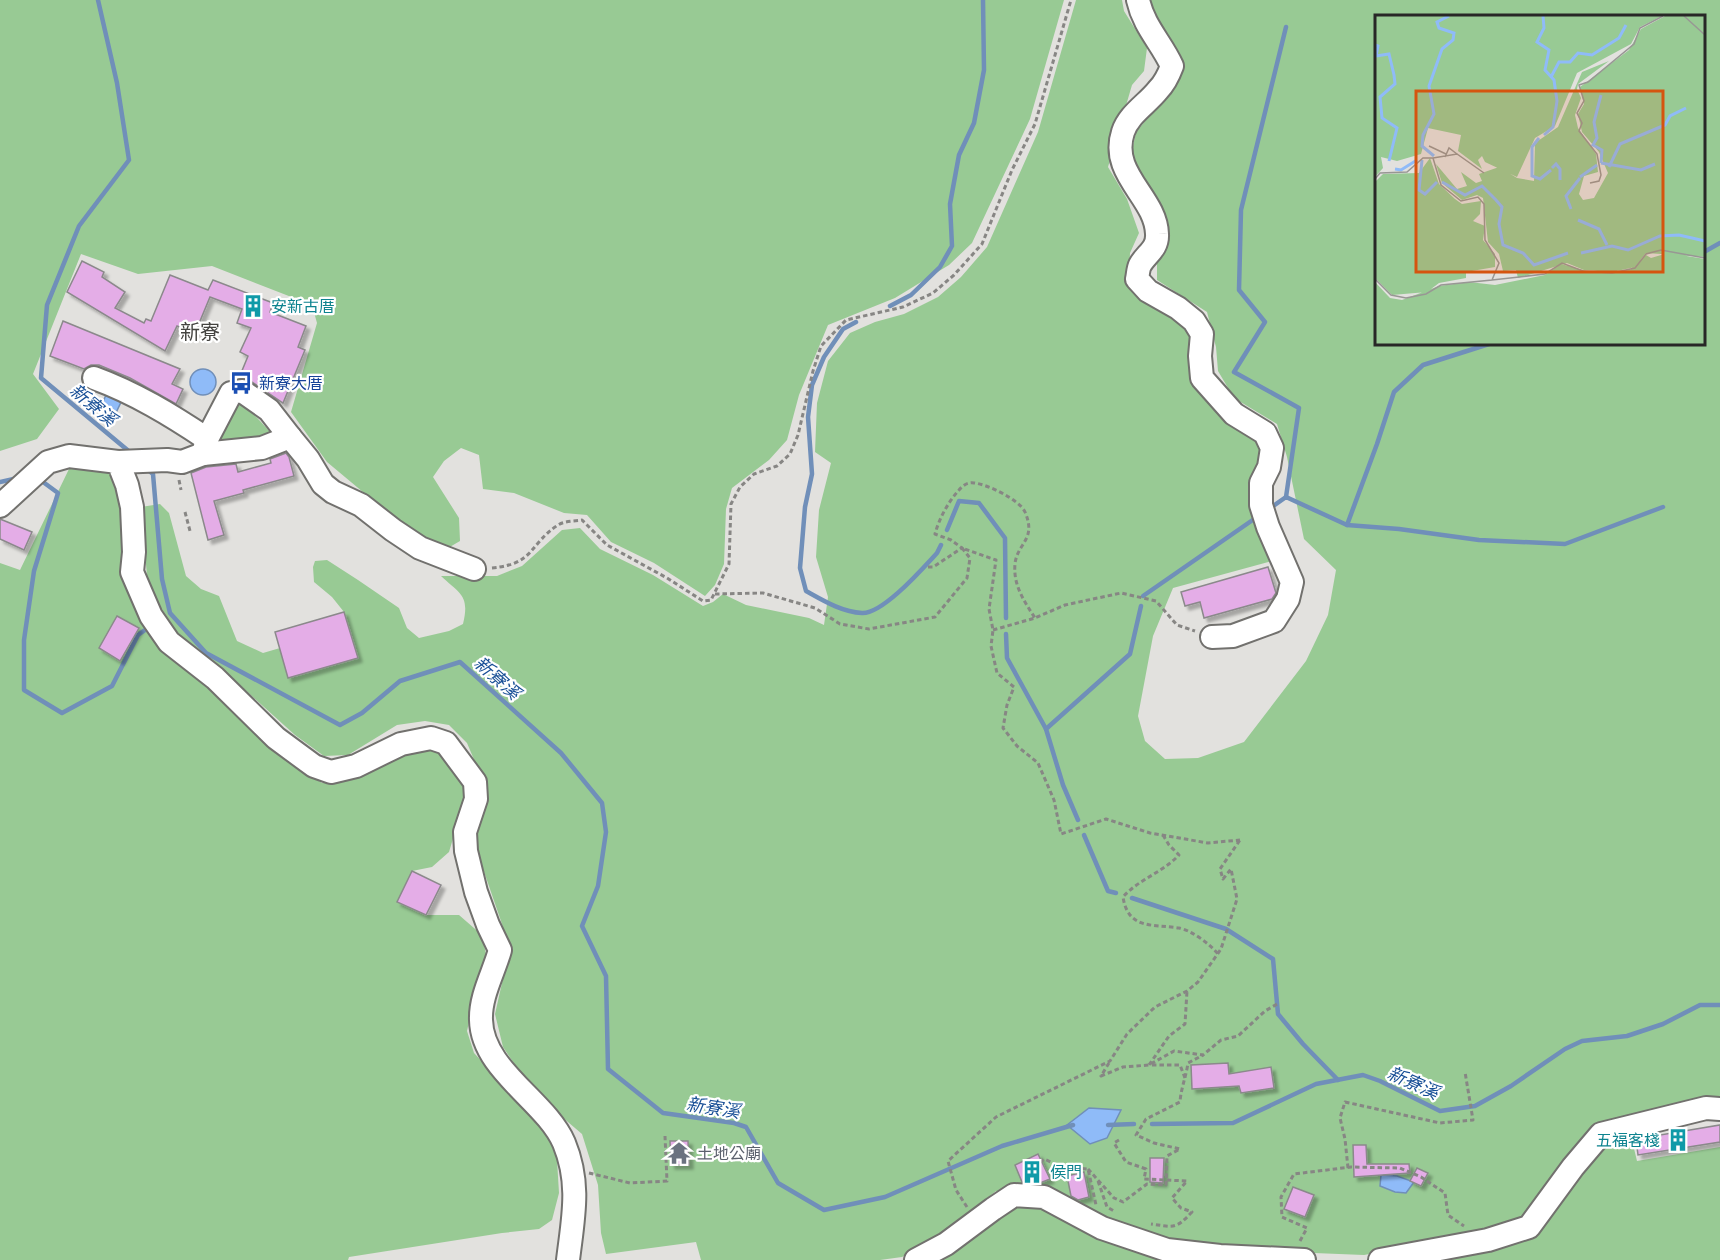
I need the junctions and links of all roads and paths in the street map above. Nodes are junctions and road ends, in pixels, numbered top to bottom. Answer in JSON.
{"nodes":[{"id":1,"x":1071,"y":0,"type":"edge"},
{"id":2,"x":1138,"y":0,"type":"edge"},
{"id":3,"x":94,"y":378,"type":"dead end"},
{"id":4,"x":290,"y":437,"type":"junction"},
{"id":5,"x":205,"y":446,"type":"junction"},
{"id":6,"x":125,"y":462,"type":"junction"},
{"id":7,"x":0,"y":506,"type":"edge"},
{"id":8,"x":185,"y":512,"type":"dead end"},
{"id":9,"x":190,"y":531,"type":"dead end"},
{"id":10,"x":962,"y":548,"type":"junction"},
{"id":11,"x":928,"y":567,"type":"dead end"},
{"id":12,"x":474,"y":569,"type":"joint"},
{"id":13,"x":715,"y":594,"type":"junction"},
{"id":14,"x":1035,"y":618,"type":"junction"},
{"id":15,"x":993,"y":630,"type":"junction"},
{"id":16,"x":1212,"y":637,"type":"joint"},
{"id":17,"x":1163,"y":835,"type":"junction"},
{"id":18,"x":1218,"y":954,"type":"junction"},
{"id":19,"x":1187,"y":991,"type":"junction"},
{"id":20,"x":1279,"y":1003,"type":"dead end"},
{"id":21,"x":1203,"y":1055,"type":"junction"},
{"id":22,"x":1110,"y":1061,"type":"junction"},
{"id":23,"x":1149,"y":1065,"type":"junction"},
{"id":24,"x":1465,"y":1072,"type":"dead end"},
{"id":25,"x":1186,"y":1081,"type":"junction"},
{"id":26,"x":1720,"y":1109,"type":"edge"},
{"id":27,"x":665,"y":1136,"type":"dead end"},
{"id":28,"x":1119,"y":1140,"type":"dead end"},
{"id":29,"x":570,"y":1168,"type":"junction"},
{"id":30,"x":1349,"y":1168,"type":"junction"},
{"id":31,"x":1088,"y":1170,"type":"junction"},
{"id":32,"x":1098,"y":1179,"type":"junction"},
{"id":33,"x":1018,"y":1184,"type":"dead end"},
{"id":34,"x":956,"y":1190,"type":"dead end"},
{"id":35,"x":1109,"y":1220,"type":"junction"},
{"id":36,"x":1148,"y":1223,"type":"dead end"},
{"id":37,"x":1488,"y":1240,"type":"junction"},
{"id":38,"x":568,"y":1260,"type":"edge"},
{"id":39,"x":916,"y":1260,"type":"edge"},
{"id":40,"x":1293,"y":1260,"type":"edge"},
{"id":41,"x":1304,"y":1260,"type":"edge"},
{"id":42,"x":1380,"y":1260,"type":"edge"}],
"edges":[{"from":1,"to":13,"type":"path"},
{"from":2,"to":16,"type":"street"},
{"from":3,"to":5,"type":"street"},
{"from":4,"to":5,"type":"street"},
{"from":4,"to":5,"type":"street"},
{"from":4,"to":12,"type":"street"},
{"from":5,"to":6,"type":"street"},
{"from":6,"to":7,"type":"street"},
{"from":6,"to":29,"type":"street"},
{"from":8,"to":9,"type":"path"},
{"from":10,"to":11,"type":"path"},
{"from":10,"to":13,"type":"path"},
{"from":10,"to":14,"type":"path"},
{"from":10,"to":15,"type":"path"},
{"from":12,"to":13,"type":"path"},
{"from":14,"to":15,"type":"path"},
{"from":14,"to":16,"type":"path"},
{"from":15,"to":17,"type":"path"},
{"from":17,"to":18,"type":"path"},
{"from":17,"to":18,"type":"path"},
{"from":18,"to":19,"type":"path"},
{"from":19,"to":22,"type":"path"},
{"from":19,"to":23,"type":"path"},
{"from":20,"to":21,"type":"path"},
{"from":21,"to":23,"type":"path"},
{"from":21,"to":25,"type":"path"},
{"from":22,"to":23,"type":"path"},
{"from":22,"to":34,"type":"path"},
{"from":23,"to":25,"type":"path"},
{"from":24,"to":30,"type":"path"},
{"from":25,"to":32,"type":"path"},
{"from":26,"to":37,"type":"street"},
{"from":27,"to":29,"type":"path"},
{"from":28,"to":36,"type":"path"},
{"from":29,"to":38,"type":"street"},
{"from":30,"to":37,"type":"path"},
{"from":30,"to":40,"type":"path"},
{"from":31,"to":32,"type":"path"},
{"from":31,"to":33,"type":"path"},
{"from":31,"to":35,"type":"path"},
{"from":32,"to":35,"type":"path"},
{"from":35,"to":39,"type":"street"},
{"from":35,"to":40,"type":"street"},
{"from":37,"to":42,"type":"street"},
{"from":40,"to":41,"type":"street"}]}
